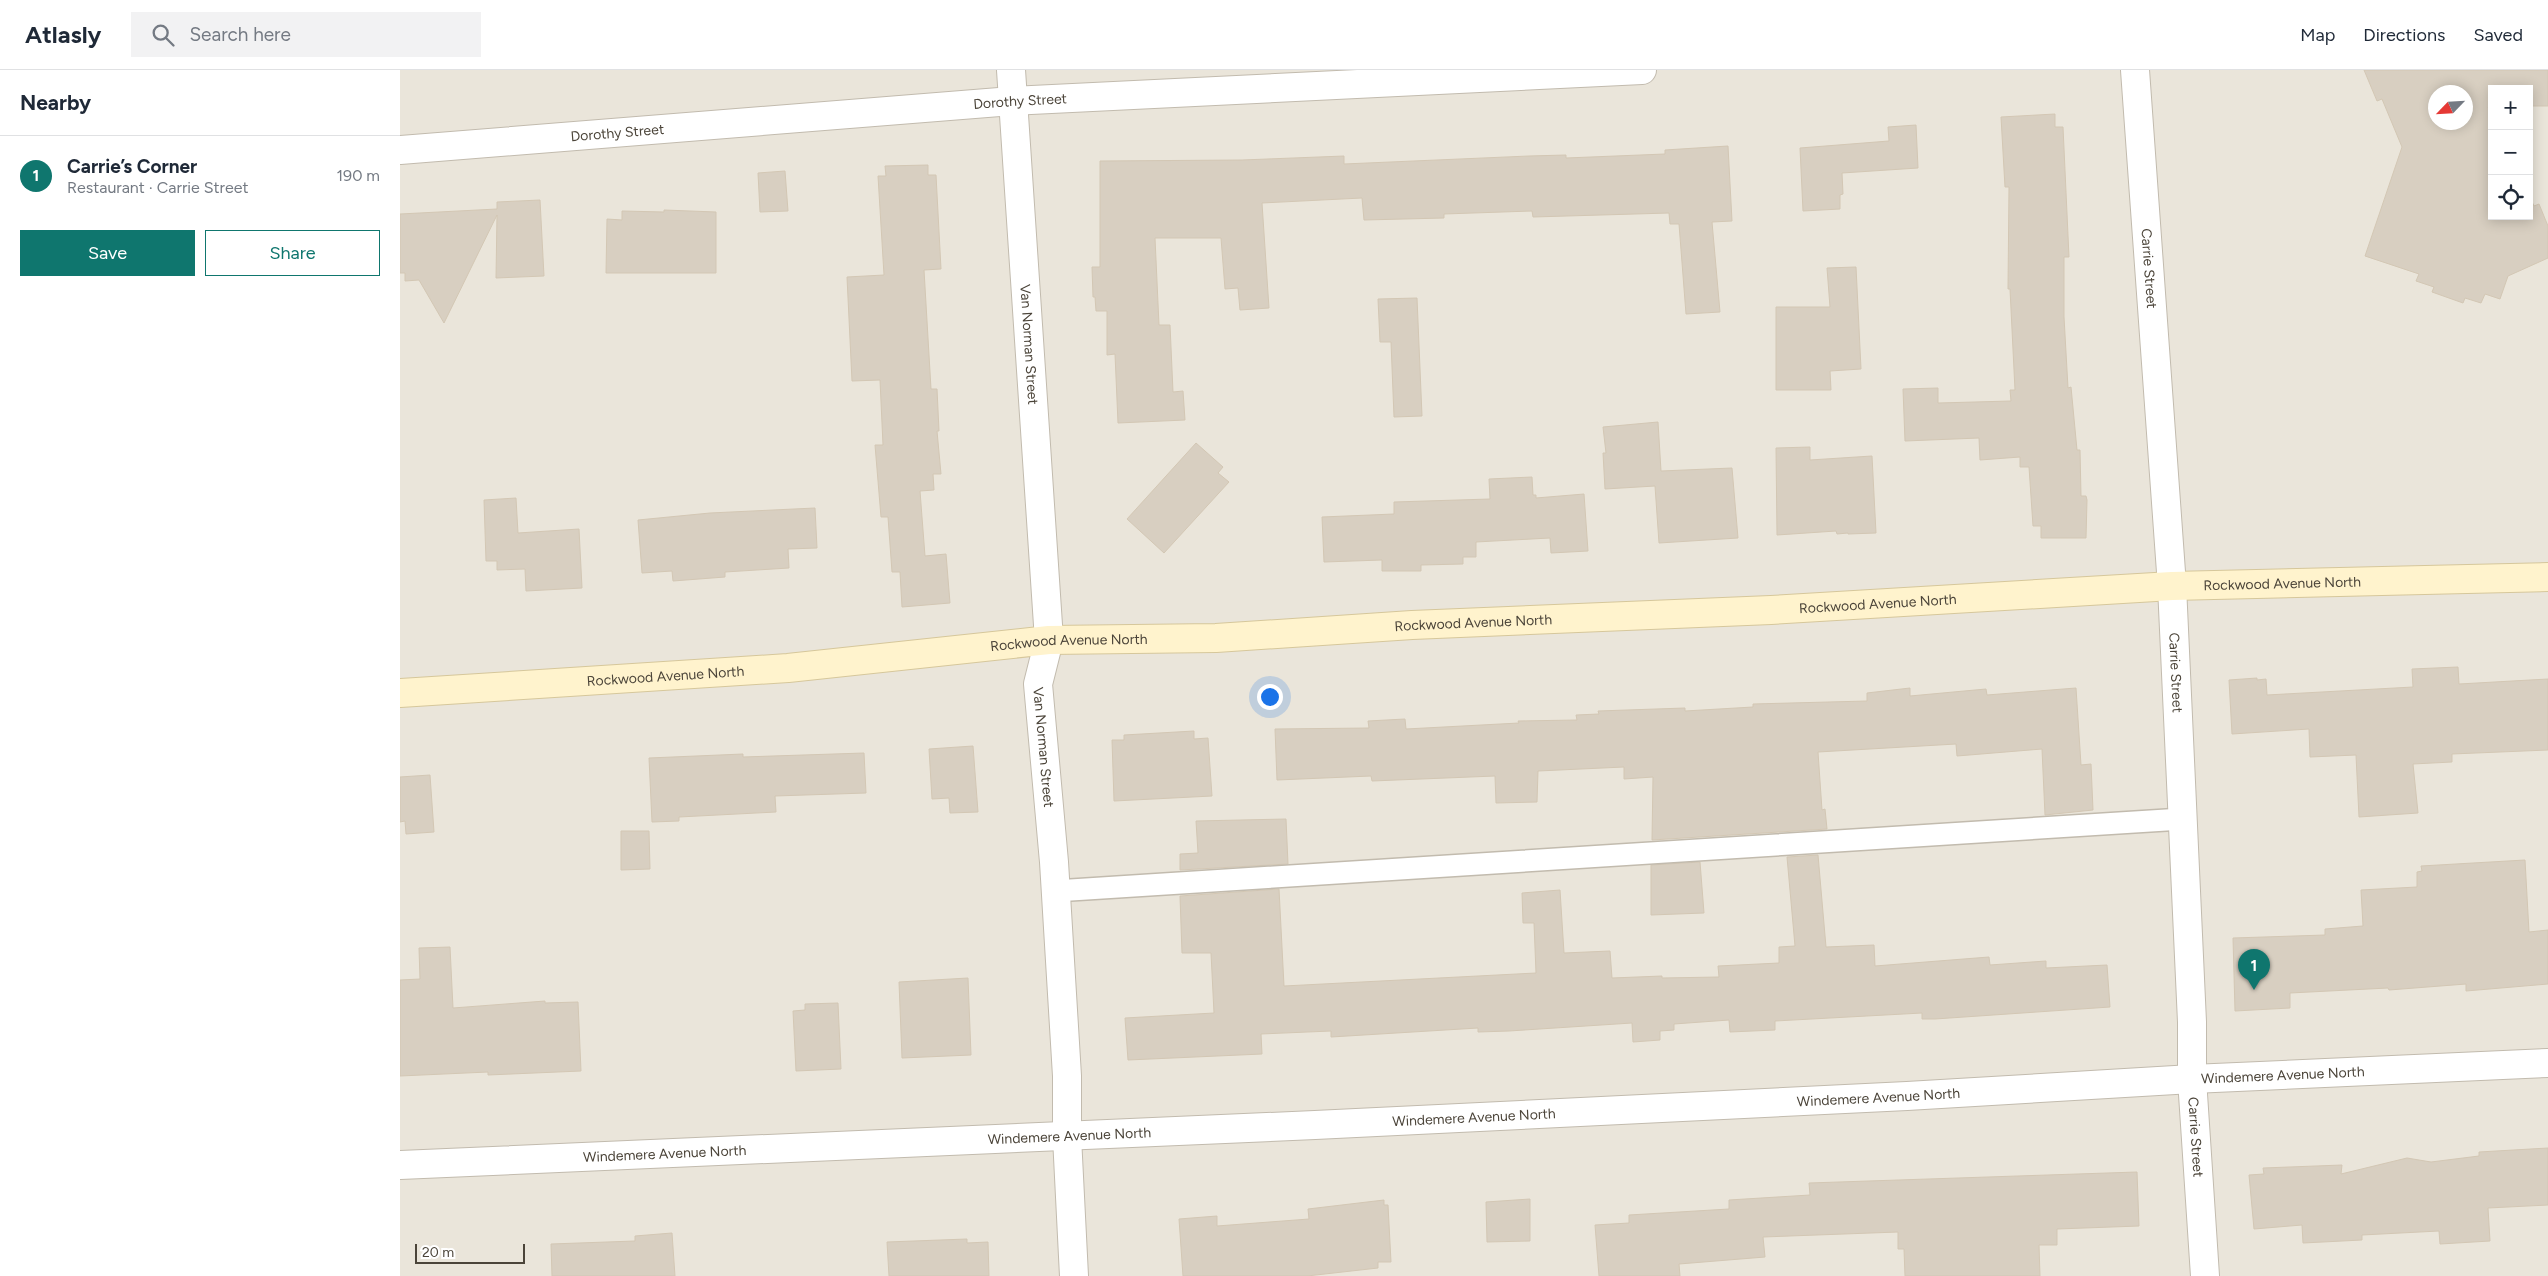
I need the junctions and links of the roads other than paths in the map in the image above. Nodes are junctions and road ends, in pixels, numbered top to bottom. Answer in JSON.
{"nodes":[{"id":1,"x":1011,"y":70,"type":"edge"},
{"id":2,"x":1642,"y":70,"type":"edge"},
{"id":3,"x":2135,"y":70,"type":"edge"},
{"id":4,"x":1012,"y":101,"type":"junction"},
{"id":5,"x":400,"y":150,"type":"edge"},
{"id":6,"x":2548,"y":577,"type":"edge"},
{"id":7,"x":2172,"y":586,"type":"junction"},
{"id":8,"x":1049,"y":640,"type":"junction"},
{"id":9,"x":400,"y":693,"type":"edge"},
{"id":10,"x":2182,"y":819,"type":"junction"},
{"id":11,"x":1055,"y":891,"type":"junction"},
{"id":12,"x":2548,"y":1063,"type":"edge"},
{"id":13,"x":2192,"y":1079,"type":"junction"},
{"id":14,"x":1068,"y":1137,"type":"junction"},
{"id":15,"x":400,"y":1165,"type":"edge"},
{"id":16,"x":1074,"y":1276,"type":"edge"},
{"id":17,"x":2205,"y":1276,"type":"edge"}],
"edges":[{"from":1,"to":4,"type":"street","name":"Van Norman Street"},
{"from":2,"to":4,"type":"street","name":"Dorothy Street"},
{"from":3,"to":7,"type":"street","name":"Carrie Street"},
{"from":4,"to":5,"type":"street","name":"Dorothy Street"},
{"from":4,"to":8,"type":"street","name":"Van Norman Street"},
{"from":6,"to":7,"type":"street","name":"Rockwood Avenue North"},
{"from":7,"to":8,"type":"street","name":"Rockwood Avenue North"},
{"from":7,"to":10,"type":"street","name":"Carrie Street"},
{"from":8,"to":9,"type":"street","name":"Rockwood Avenue North"},
{"from":8,"to":11,"type":"street","name":"Van Norman Street"},
{"from":10,"to":11,"type":"lane"},
{"from":10,"to":13,"type":"street","name":"Carrie Street"},
{"from":11,"to":14,"type":"street","name":"Van Norman Street"},
{"from":12,"to":13,"type":"street","name":"Windemere Avenue North"},
{"from":13,"to":14,"type":"street","name":"Windemere Avenue North"},
{"from":13,"to":17,"type":"street","name":"Carrie Street"},
{"from":14,"to":15,"type":"street","name":"Windemere Avenue North"},
{"from":14,"to":16,"type":"street","name":"Van Norman Street"}]}
